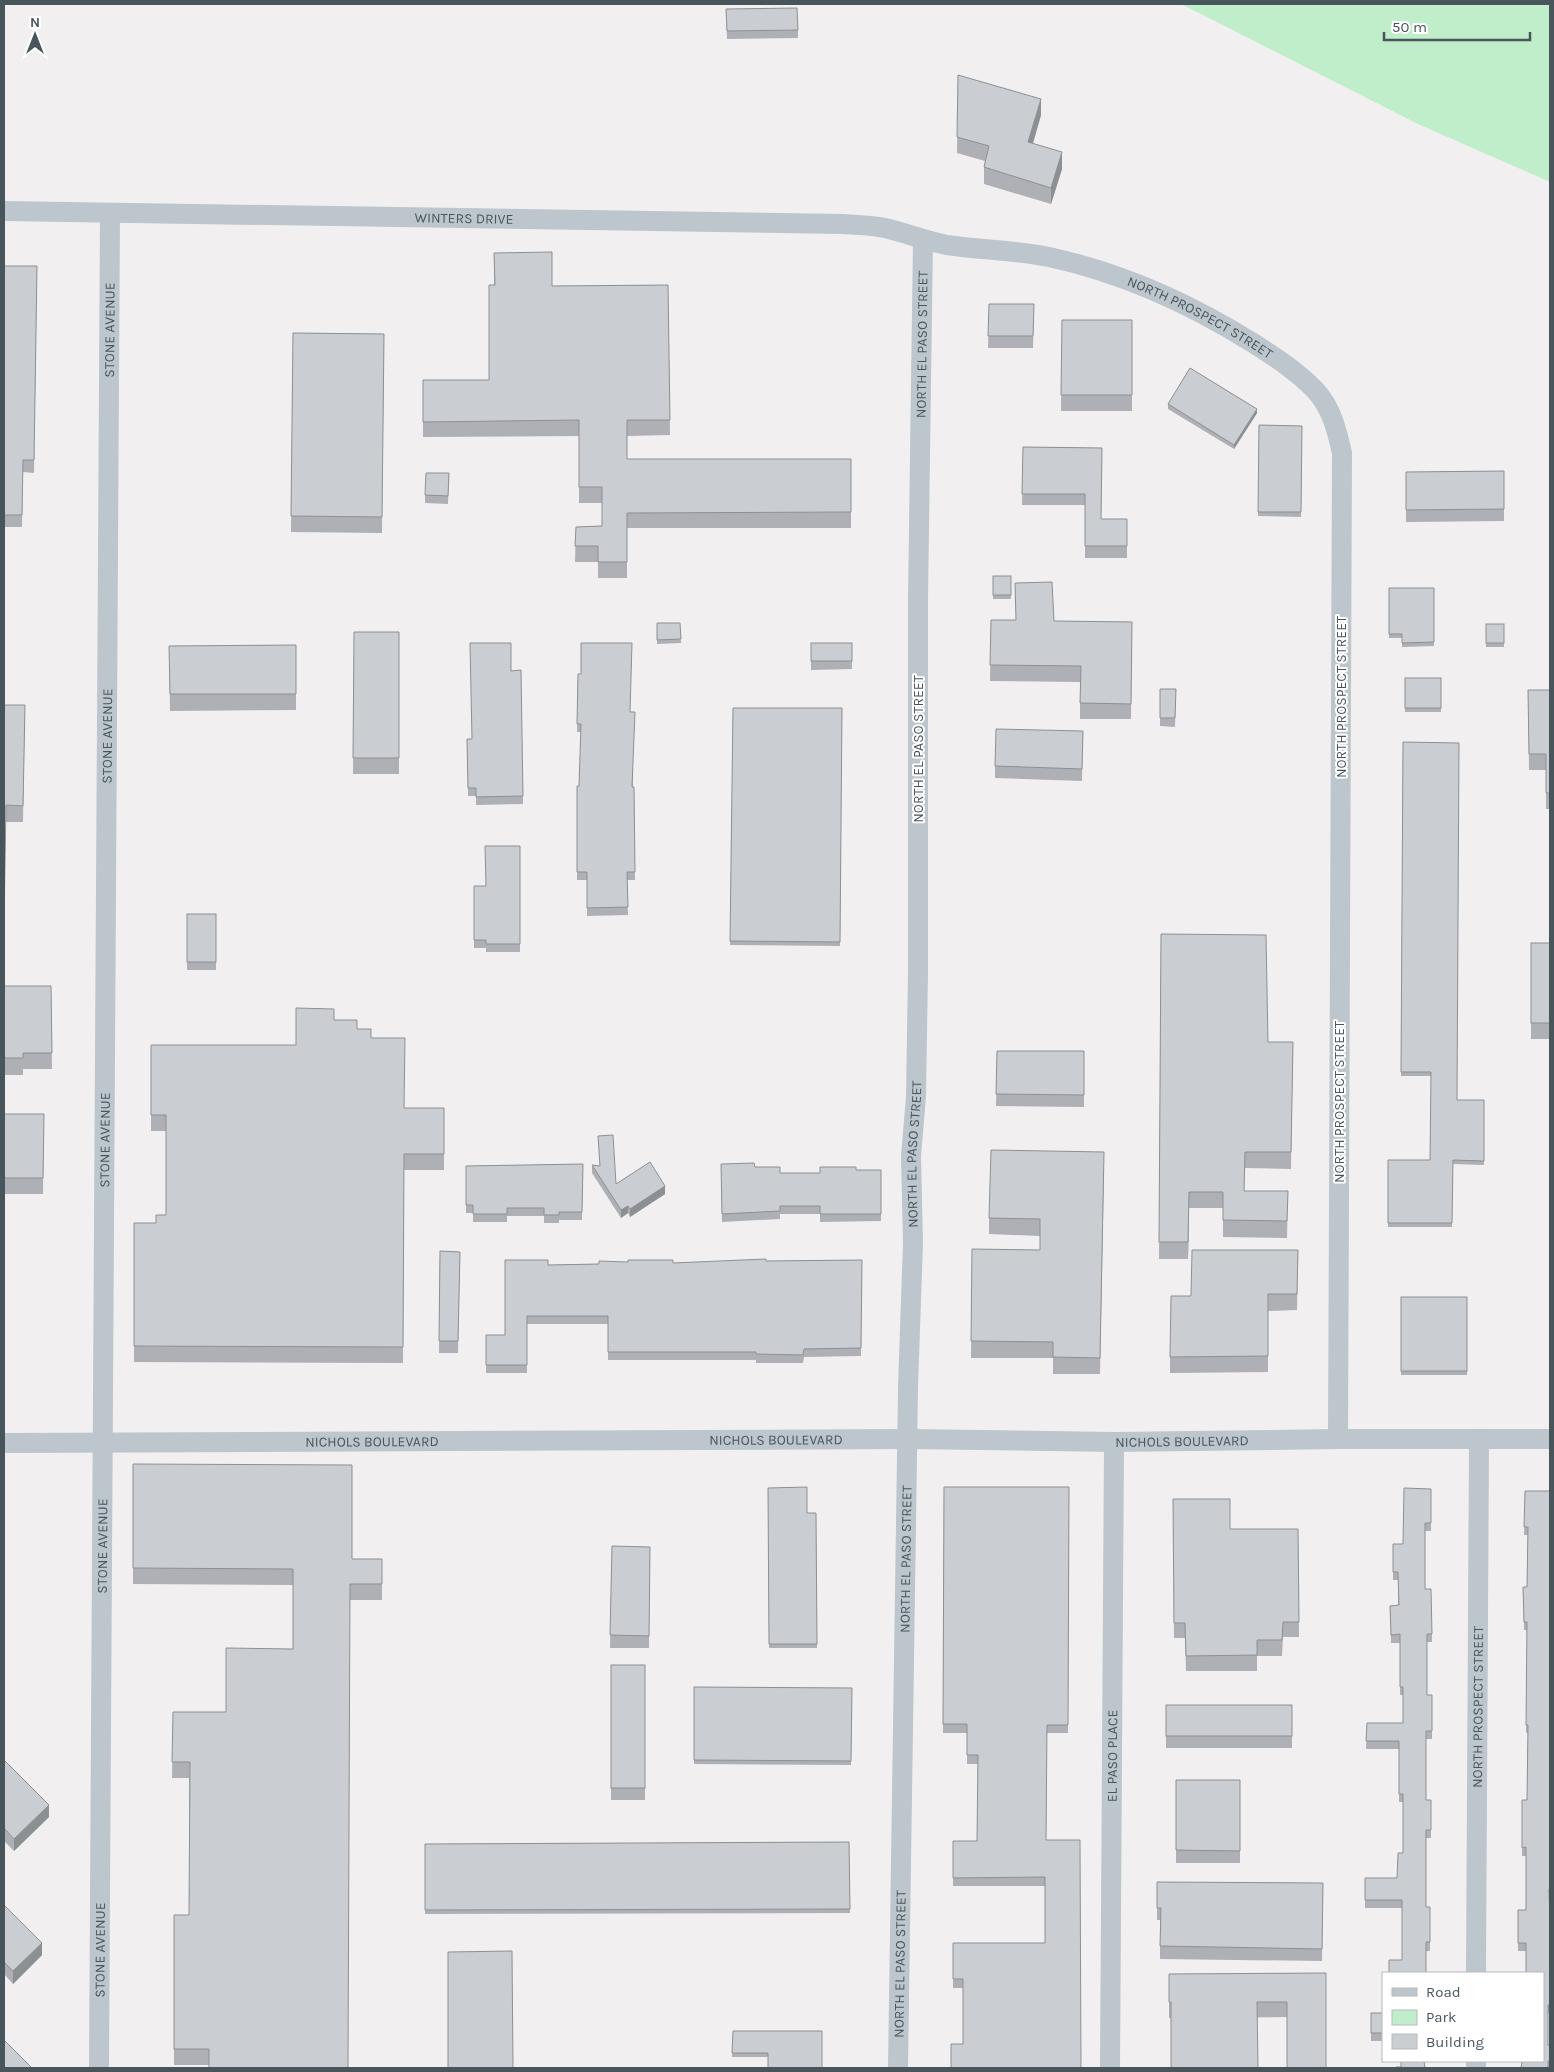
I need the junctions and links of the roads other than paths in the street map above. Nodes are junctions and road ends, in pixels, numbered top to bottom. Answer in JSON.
{"nodes":[{"id":1,"x":4,"y":211,"type":"edge"},
{"id":2,"x":110,"y":213,"type":"junction"},
{"id":3,"x":922,"y":240,"type":"junction"},
{"id":4,"x":907,"y":1439,"type":"junction"},
{"id":5,"x":1338,"y":1439,"type":"junction"},
{"id":6,"x":1550,"y":1439,"type":"edge"},
{"id":7,"x":1479,"y":1440,"type":"junction"},
{"id":8,"x":1114,"y":1442,"type":"junction"},
{"id":9,"x":4,"y":1443,"type":"edge"},
{"id":10,"x":102,"y":1443,"type":"junction"},
{"id":11,"x":1476,"y":1972,"type":"edge"},
{"id":12,"x":99,"y":2068,"type":"edge"},
{"id":13,"x":898,"y":2068,"type":"edge"},
{"id":14,"x":1110,"y":2068,"type":"edge"}],
"edges":[{"from":1,"to":2,"type":"street","name":"WINTERS DRIVE"},
{"from":2,"to":3,"type":"street","name":"WINTERS DRIVE"},
{"from":2,"to":10,"type":"street","name":"STONE AVENUE"},
{"from":3,"to":4,"type":"street","name":"NORTH EL PASO STREET"},
{"from":3,"to":5,"type":"street","name":"NORTH PROSPECT STREET"},
{"from":4,"to":8,"type":"street","name":"NICHOLS BOULEVARD"},
{"from":4,"to":10,"type":"street","name":"NICHOLS BOULEVARD"},
{"from":4,"to":13,"type":"street","name":"NORTH EL PASO STREET"},
{"from":5,"to":7,"type":"street","name":"NICHOLS BOULEVARD"},
{"from":5,"to":8,"type":"street","name":"NICHOLS BOULEVARD"},
{"from":6,"to":7,"type":"street","name":"NICHOLS BOULEVARD"},
{"from":7,"to":11,"type":"street","name":"NORTH PROSPECT STREET"},
{"from":8,"to":14,"type":"street","name":"EL PASO PLACE"},
{"from":9,"to":10,"type":"street","name":"NICHOLS BOULEVARD"},
{"from":10,"to":12,"type":"street","name":"STONE AVENUE"}]}
